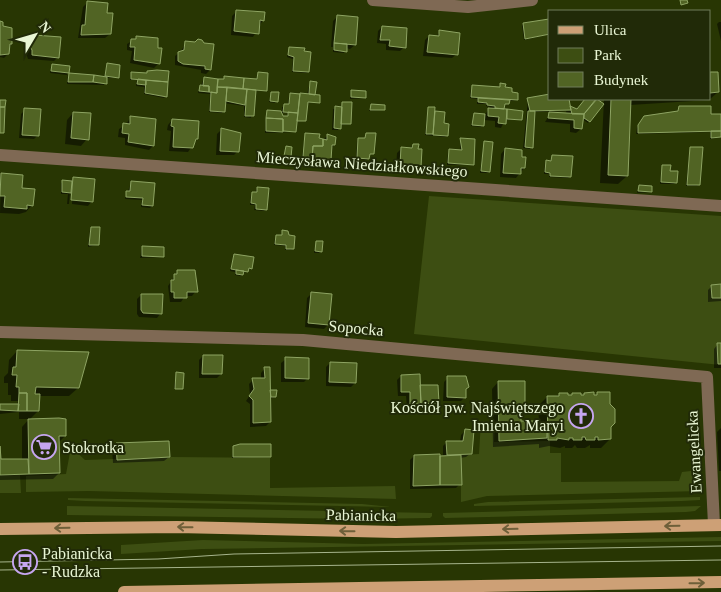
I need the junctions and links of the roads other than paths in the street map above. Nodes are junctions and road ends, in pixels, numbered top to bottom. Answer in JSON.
{"nodes":[{"id":1,"x":373,"y":0,"type":"edge"},
{"id":2,"x":532,"y":0,"type":"edge"},
{"id":3,"x":0,"y":155,"type":"edge"},
{"id":4,"x":721,"y":206,"type":"edge"},
{"id":5,"x":0,"y":332,"type":"edge"},
{"id":6,"x":707,"y":377,"type":"joint"},
{"id":7,"x":717,"y":525,"type":"edge"},
{"id":8,"x":0,"y":529,"type":"edge"},
{"id":9,"x":721,"y":582,"type":"edge"},
{"id":10,"x":596,"y":588,"type":"edge"},
{"id":11,"x":316,"y":590,"type":"edge"},
{"id":12,"x":124,"y":592,"type":"edge"}],
"edges":[{"from":1,"to":2,"type":"street"},
{"from":3,"to":4,"type":"street","name":"Mieczysława Niedziałkowskiego"},
{"from":5,"to":6,"type":"street","name":"Sopocka"},
{"from":6,"to":7,"type":"street","name":"Ewangelicka"},
{"from":7,"to":8,"type":"main road","name":"Pabianicka","one_way":true},
{"from":10,"to":9,"type":"main road","one_way":true},
{"from":10,"to":11,"type":"main road"},
{"from":11,"to":12,"type":"main road"}]}
